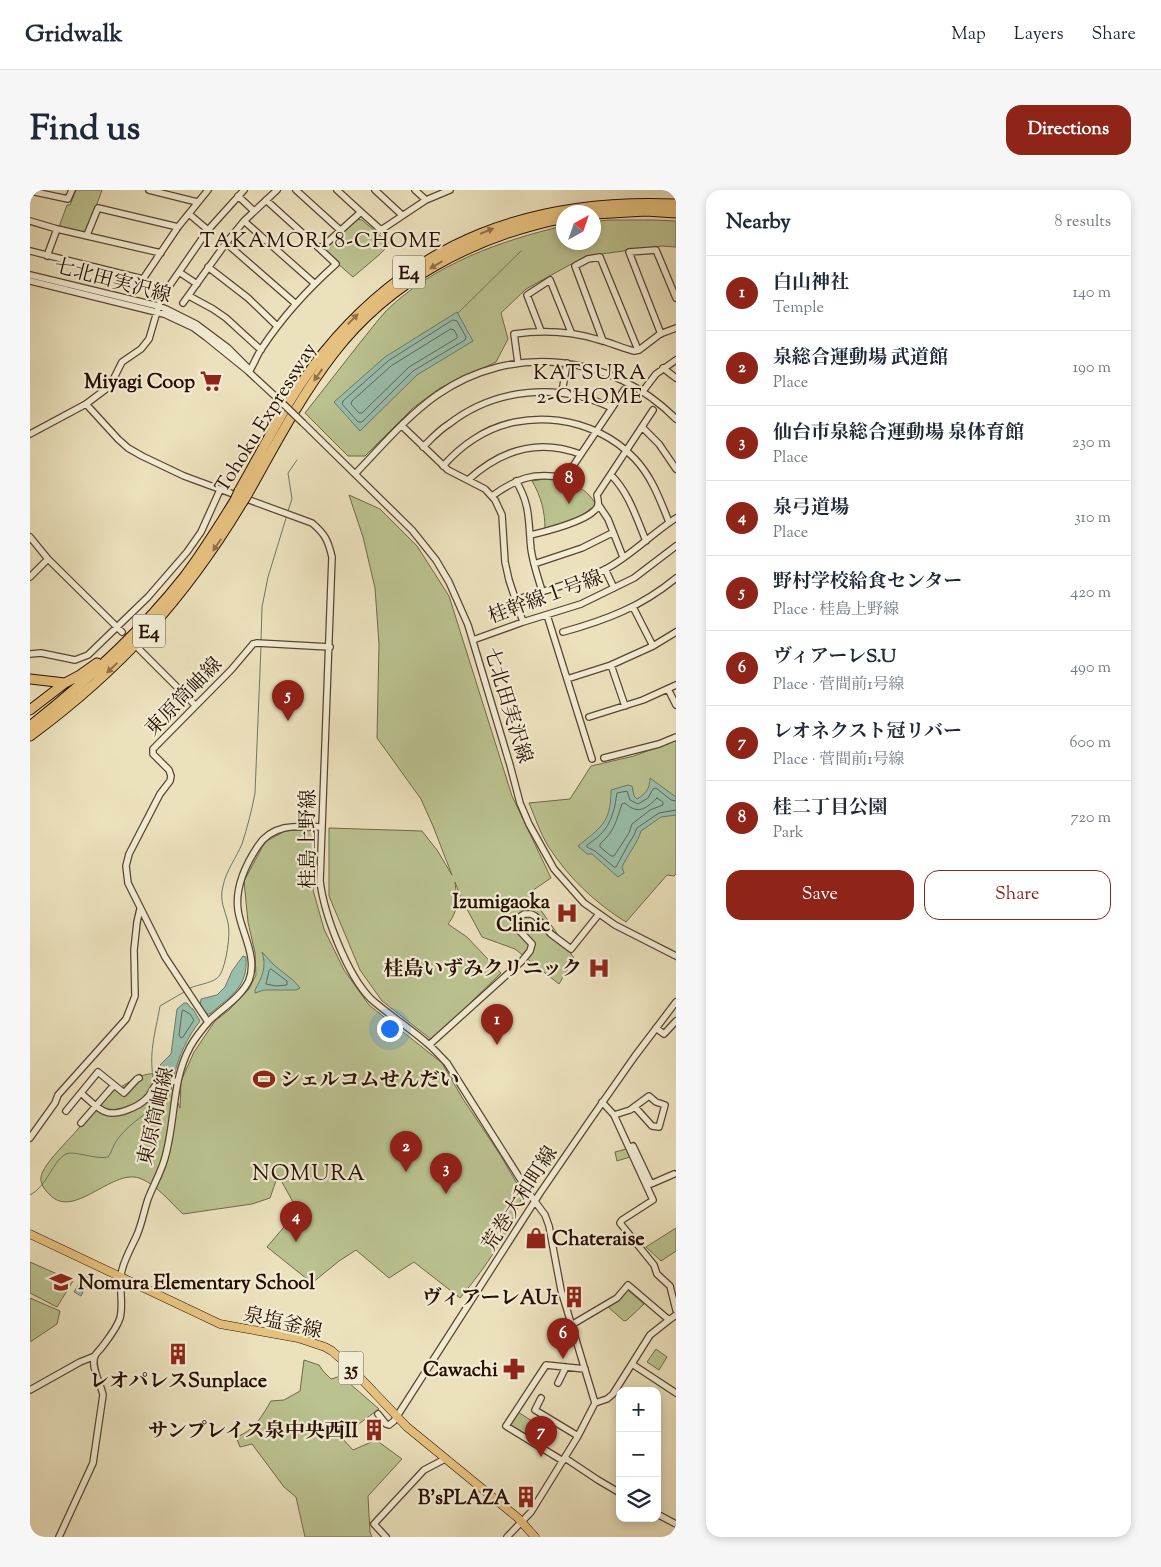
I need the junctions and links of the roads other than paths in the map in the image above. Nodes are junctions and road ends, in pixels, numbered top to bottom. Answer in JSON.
{"nodes":[{"id":1,"x":72,"y":190,"type":"edge"},
{"id":2,"x":149,"y":190,"type":"edge"},
{"id":3,"x":208,"y":190,"type":"edge"},
{"id":4,"x":244,"y":190,"type":"edge"},
{"id":5,"x":276,"y":190,"type":"edge"},
{"id":6,"x":296,"y":190,"type":"edge"},
{"id":7,"x":337,"y":190,"type":"edge"},
{"id":8,"x":375,"y":190,"type":"edge"},
{"id":9,"x":415,"y":190,"type":"edge"},
{"id":10,"x":450,"y":190,"type":"edge"},
{"id":11,"x":30,"y":191,"type":"edge"},
{"id":12,"x":238,"y":196,"type":"junction"},
{"id":13,"x":266,"y":200,"type":"junction"},
{"id":14,"x":426,"y":200,"type":"junction"},
{"id":15,"x":198,"y":202,"type":"junction"},
{"id":16,"x":676,"y":204,"type":"edge"},
{"id":17,"x":254,"y":211,"type":"junction"},
{"id":18,"x":361,"y":212,"type":"junction"},
{"id":19,"x":676,"y":213,"type":"edge"},
{"id":20,"x":188,"y":214,"type":"junction"},
{"id":21,"x":601,"y":214,"type":"edge"},
{"id":22,"x":402,"y":215,"type":"junction"},
{"id":23,"x":556,"y":220,"type":"edge"},
{"id":24,"x":30,"y":221,"type":"edge"},
{"id":25,"x":244,"y":221,"type":"junction"},
{"id":26,"x":178,"y":227,"type":"junction"},
{"id":27,"x":57,"y":229,"type":"junction"},
{"id":28,"x":208,"y":230,"type":"junction"},
{"id":29,"x":340,"y":230,"type":"junction"},
{"id":30,"x":88,"y":235,"type":"junction"},
{"id":31,"x":226,"y":243,"type":"junction"},
{"id":32,"x":320,"y":248,"type":"junction"},
{"id":33,"x":30,"y":251,"type":"edge"},
{"id":34,"x":161,"y":253,"type":"junction"},
{"id":35,"x":47,"y":256,"type":"junction"},
{"id":36,"x":208,"y":268,"type":"junction"},
{"id":37,"x":179,"y":272,"type":"junction"},
{"id":38,"x":30,"y":275,"type":"edge"},
{"id":39,"x":30,"y":281,"type":"edge"},
{"id":40,"x":197,"y":284,"type":"junction"},
{"id":41,"x":314,"y":284,"type":"junction"},
{"id":42,"x":189,"y":296,"type":"junction"},
{"id":43,"x":676,"y":298,"type":"edge"},
{"id":44,"x":183,"y":303,"type":"dead end"},
{"id":45,"x":296,"y":304,"type":"junction"},
{"id":46,"x":157,"y":309,"type":"junction"},
{"id":47,"x":277,"y":326,"type":"junction"},
{"id":48,"x":676,"y":328,"type":"edge"},
{"id":49,"x":541,"y":331,"type":"junction"},
{"id":50,"x":571,"y":332,"type":"junction"},
{"id":51,"x":661,"y":334,"type":"junction"},
{"id":52,"x":603,"y":341,"type":"junction"},
{"id":53,"x":260,"y":350,"type":"junction"},
{"id":54,"x":638,"y":350,"type":"junction"},
{"id":55,"x":676,"y":360,"type":"edge"},
{"id":56,"x":518,"y":363,"type":"junction"},
{"id":57,"x":567,"y":363,"type":"junction"},
{"id":58,"x":663,"y":368,"type":"junction"},
{"id":59,"x":249,"y":372,"type":"junction"},
{"id":60,"x":676,"y":378,"type":"edge"},
{"id":61,"x":624,"y":390,"type":"dead end"},
{"id":62,"x":643,"y":391,"type":"junction"},
{"id":63,"x":562,"y":392,"type":"junction"},
{"id":64,"x":86,"y":404,"type":"junction"},
{"id":65,"x":612,"y":408,"type":"junction"},
{"id":66,"x":653,"y":410,"type":"dead end"},
{"id":67,"x":676,"y":419,"type":"edge"},
{"id":68,"x":402,"y":426,"type":"junction"},
{"id":69,"x":642,"y":427,"type":"junction"},
{"id":70,"x":597,"y":431,"type":"junction"},
{"id":71,"x":30,"y":434,"type":"edge"},
{"id":72,"x":424,"y":447,"type":"junction"},
{"id":73,"x":626,"y":451,"type":"junction"},
{"id":74,"x":580,"y":454,"type":"junction"},
{"id":75,"x":443,"y":466,"type":"junction"},
{"id":76,"x":675,"y":466,"type":"edge"},
{"id":77,"x":356,"y":474,"type":"junction"},
{"id":78,"x":610,"y":475,"type":"junction"},
{"id":79,"x":468,"y":480,"type":"junction"},
{"id":80,"x":516,"y":481,"type":"junction"},
{"id":81,"x":220,"y":490,"type":"junction"},
{"id":82,"x":492,"y":496,"type":"junction"},
{"id":83,"x":241,"y":497,"type":"junction"},
{"id":84,"x":598,"y":504,"type":"junction"},
{"id":85,"x":676,"y":518,"type":"edge"},
{"id":86,"x":669,"y":522,"type":"junction"},
{"id":87,"x":612,"y":533,"type":"junction"},
{"id":88,"x":531,"y":535,"type":"junction"},
{"id":89,"x":30,"y":538,"type":"edge"},
{"id":90,"x":646,"y":541,"type":"junction"},
{"id":91,"x":676,"y":546,"type":"edge"},
{"id":92,"x":623,"y":558,"type":"junction"},
{"id":93,"x":48,"y":559,"type":"junction"},
{"id":94,"x":534,"y":564,"type":"junction"},
{"id":95,"x":605,"y":569,"type":"junction"},
{"id":96,"x":30,"y":577,"type":"edge"},
{"id":97,"x":676,"y":578,"type":"edge"},
{"id":98,"x":614,"y":588,"type":"junction"},
{"id":99,"x":542,"y":591,"type":"junction"},
{"id":100,"x":516,"y":600,"type":"junction"},
{"id":101,"x":633,"y":607,"type":"junction"},
{"id":102,"x":547,"y":615,"type":"junction"},
{"id":103,"x":523,"y":622,"type":"junction"},
{"id":104,"x":145,"y":623,"type":"junction"},
{"id":105,"x":119,"y":630,"type":"junction"},
{"id":106,"x":563,"y":632,"type":"dead end"},
{"id":107,"x":676,"y":632,"type":"edge"},
{"id":108,"x":473,"y":640,"type":"junction"},
{"id":109,"x":653,"y":646,"type":"junction"},
{"id":110,"x":330,"y":647,"type":"junction"},
{"id":111,"x":138,"y":648,"type":"dead end"},
{"id":112,"x":30,"y":654,"type":"edge"},
{"id":113,"x":611,"y":665,"type":"junction"},
{"id":114,"x":30,"y":679,"type":"edge"},
{"id":115,"x":567,"y":679,"type":"junction"},
{"id":116,"x":66,"y":683,"type":"junction"},
{"id":117,"x":676,"y":684,"type":"edge"},
{"id":118,"x":668,"y":689,"type":"junction"},
{"id":119,"x":195,"y":705,"type":"junction"},
{"id":120,"x":676,"y":705,"type":"edge"},
{"id":121,"x":625,"y":706,"type":"junction"},
{"id":122,"x":30,"y":710,"type":"edge"},
{"id":123,"x":590,"y":717,"type":"dead end"},
{"id":124,"x":30,"y":726,"type":"edge"},
{"id":125,"x":30,"y":736,"type":"edge"},
{"id":126,"x":676,"y":737,"type":"edge"},
{"id":127,"x":604,"y":758,"type":"dead end"},
{"id":128,"x":592,"y":759,"type":"dead end"},
{"id":129,"x":322,"y":827,"type":"junction"},
{"id":130,"x":140,"y":909,"type":"junction"},
{"id":131,"x":599,"y":914,"type":"junction"},
{"id":132,"x":676,"y":956,"type":"edge"},
{"id":133,"x":676,"y":1002,"type":"edge"},
{"id":134,"x":676,"y":1021,"type":"edge"},
{"id":135,"x":208,"y":1022,"type":"junction"},
{"id":136,"x":656,"y":1028,"type":"junction"},
{"id":137,"x":429,"y":1045,"type":"junction"},
{"id":138,"x":139,"y":1078,"type":"dead end"},
{"id":139,"x":178,"y":1081,"type":"junction"},
{"id":140,"x":114,"y":1085,"type":"junction"},
{"id":141,"x":81,"y":1093,"type":"junction"},
{"id":142,"x":602,"y":1102,"type":"junction"},
{"id":143,"x":96,"y":1105,"type":"junction"},
{"id":144,"x":635,"y":1107,"type":"junction"},
{"id":145,"x":66,"y":1111,"type":"dead end"},
{"id":146,"x":614,"y":1115,"type":"junction"},
{"id":147,"x":81,"y":1123,"type":"dead end"},
{"id":148,"x":30,"y":1138,"type":"edge"},
{"id":149,"x":629,"y":1148,"type":"junction"},
{"id":150,"x":674,"y":1174,"type":"dead end"},
{"id":151,"x":535,"y":1201,"type":"junction"},
{"id":152,"x":30,"y":1234,"type":"edge"},
{"id":153,"x":121,"y":1277,"type":"junction"},
{"id":154,"x":676,"y":1310,"type":"edge"},
{"id":155,"x":676,"y":1316,"type":"edge"},
{"id":156,"x":669,"y":1320,"type":"junction"},
{"id":157,"x":573,"y":1324,"type":"junction"},
{"id":158,"x":94,"y":1356,"type":"junction"},
{"id":159,"x":632,"y":1364,"type":"junction"},
{"id":160,"x":566,"y":1367,"type":"junction"},
{"id":161,"x":585,"y":1369,"type":"junction"},
{"id":162,"x":558,"y":1383,"type":"dead end"},
{"id":163,"x":30,"y":1390,"type":"edge"},
{"id":164,"x":676,"y":1392,"type":"edge"},
{"id":165,"x":541,"y":1398,"type":"dead end"},
{"id":166,"x":596,"y":1403,"type":"junction"},
{"id":167,"x":378,"y":1414,"type":"dead end"},
{"id":168,"x":397,"y":1417,"type":"junction"},
{"id":169,"x":578,"y":1436,"type":"junction"},
{"id":170,"x":445,"y":1459,"type":"junction"},
{"id":171,"x":564,"y":1459,"type":"junction"},
{"id":172,"x":616,"y":1491,"type":"edge"},
{"id":173,"x":661,"y":1516,"type":"edge"},
{"id":174,"x":522,"y":1522,"type":"junction"},
{"id":175,"x":676,"y":1524,"type":"edge"},
{"id":176,"x":59,"y":1537,"type":"edge"},
{"id":177,"x":386,"y":1537,"type":"edge"},
{"id":178,"x":507,"y":1537,"type":"edge"},
{"id":179,"x":536,"y":1537,"type":"edge"}],
"edges":[{"from":1,"to":11,"type":"street"},
{"from":2,"to":15,"type":"street"},
{"from":3,"to":15,"type":"street"},
{"from":4,"to":12,"type":"street"},
{"from":5,"to":13,"type":"street"},
{"from":6,"to":29,"type":"street"},
{"from":7,"to":18,"type":"street"},
{"from":8,"to":22,"type":"street"},
{"from":9,"to":14,"type":"street"},
{"from":10,"to":14,"type":"street"},
{"from":12,"to":17,"type":"street"},
{"from":12,"to":28,"type":"street"},
{"from":13,"to":17,"type":"street"},
{"from":13,"to":32,"type":"street"},
{"from":14,"to":22,"type":"street"},
{"from":15,"to":20,"type":"street"},
{"from":83,"to":16,"type":"highway","name":"Tohoku Expressway","number":"E4","one_way":true},
{"from":17,"to":25,"type":"street"},
{"from":18,"to":22,"type":"street"},
{"from":18,"to":29,"type":"street"},
{"from":19,"to":21,"type":"highway"},
{"from":20,"to":26,"type":"street"},
{"from":20,"to":28,"type":"street"},
{"from":23,"to":83,"type":"highway","name":"Tohoku Expressway","number":"E4","one_way":true},
{"from":24,"to":27,"type":"street"},
{"from":25,"to":31,"type":"street"},
{"from":25,"to":41,"type":"street"},
{"from":26,"to":30,"type":"street"},
{"from":26,"to":34,"type":"street"},
{"from":27,"to":30,"type":"street"},
{"from":27,"to":35,"type":"street"},
{"from":28,"to":37,"type":"street"},
{"from":29,"to":32,"type":"street"},
{"from":30,"to":34,"type":"street"},
{"from":31,"to":36,"type":"street"},
{"from":31,"to":45,"type":"street"},
{"from":32,"to":41,"type":"street"},
{"from":33,"to":35,"type":"street"},
{"from":34,"to":35,"type":"street"},
{"from":36,"to":40,"type":"street"},
{"from":36,"to":47,"type":"street"},
{"from":37,"to":40,"type":"street"},
{"from":37,"to":46,"type":"street"},
{"from":38,"to":46,"type":"street","name":"七北田実沢線"},
{"from":39,"to":46,"type":"street"},
{"from":40,"to":42,"type":"street"},
{"from":41,"to":45,"type":"street"},
{"from":42,"to":44,"type":"street"},
{"from":42,"to":53,"type":"street"},
{"from":43,"to":51,"type":"street"},
{"from":45,"to":47,"type":"street"},
{"from":46,"to":59,"type":"street"},
{"from":46,"to":64,"type":"street"},
{"from":47,"to":53,"type":"street"},
{"from":48,"to":51,"type":"street"},
{"from":49,"to":50,"type":"street"},
{"from":49,"to":50,"type":"street"},
{"from":49,"to":56,"type":"street"},
{"from":50,"to":52,"type":"street"},
{"from":51,"to":54,"type":"street"},
{"from":52,"to":54,"type":"street"},
{"from":52,"to":54,"type":"street"},
{"from":53,"to":59,"type":"street"},
{"from":55,"to":58,"type":"street"},
{"from":56,"to":57,"type":"street"},
{"from":56,"to":68,"type":"street"},
{"from":57,"to":62,"type":"street"},
{"from":57,"to":63,"type":"street"},
{"from":58,"to":60,"type":"street"},
{"from":58,"to":62,"type":"street"},
{"from":59,"to":77,"type":"street","name":"七北田実沢線","bridge":true},
{"from":61,"to":65,"type":"street"},
{"from":62,"to":67,"type":"street"},
{"from":63,"to":65,"type":"street"},
{"from":63,"to":72,"type":"street"},
{"from":64,"to":71,"type":"street"},
{"from":64,"to":81,"type":"street"},
{"from":65,"to":70,"type":"street"},
{"from":66,"to":69,"type":"street"},
{"from":68,"to":72,"type":"street"},
{"from":68,"to":77,"type":"street"},
{"from":69,"to":73,"type":"street"},
{"from":69,"to":76,"type":"street"},
{"from":70,"to":73,"type":"street"},
{"from":70,"to":74,"type":"street"},
{"from":70,"to":75,"type":"street"},
{"from":72,"to":75,"type":"street"},
{"from":73,"to":78,"type":"street"},
{"from":73,"to":86,"type":"street"},
{"from":74,"to":79,"type":"street"},
{"from":74,"to":80,"type":"street"},
{"from":75,"to":79,"type":"street"},
{"from":77,"to":108,"type":"street","name":"七北田実沢線"},
{"from":78,"to":84,"type":"street"},
{"from":78,"to":90,"type":"street"},
{"from":79,"to":82,"type":"street"},
{"from":80,"to":82,"type":"street"},
{"from":80,"to":88,"type":"street"},
{"from":81,"to":105,"type":"street"},
{"from":81,"to":110,"type":"street","name":"桂島上野線"},
{"from":82,"to":100,"type":"street"},
{"from":83,"to":104,"type":"highway","name":"Tohoku Expressway","number":"E4"},
{"from":83,"to":125,"type":"highway","name":"Tohoku Expressway","number":"E4","one_way":true},
{"from":84,"to":87,"type":"street"},
{"from":84,"to":88,"type":"street"},
{"from":85,"to":86,"type":"street"},
{"from":86,"to":90,"type":"street"},
{"from":87,"to":92,"type":"street"},
{"from":87,"to":94,"type":"street"},
{"from":88,"to":94,"type":"street"},
{"from":89,"to":93,"type":"street"},
{"from":90,"to":92,"type":"street"},
{"from":91,"to":98,"type":"street","name":"桂幹線１号線"},
{"from":92,"to":95,"type":"street"},
{"from":93,"to":96,"type":"street"},
{"from":93,"to":105,"type":"street"},
{"from":94,"to":99,"type":"street"},
{"from":95,"to":98,"type":"street"},
{"from":95,"to":99,"type":"street"},
{"from":97,"to":101,"type":"street"},
{"from":98,"to":102,"type":"street","name":"桂幹線１号線"},
{"from":99,"to":100,"type":"street"},
{"from":100,"to":103,"type":"street"},
{"from":101,"to":106,"type":"street"},
{"from":101,"to":109,"type":"street"},
{"from":102,"to":103,"type":"street","name":"桂幹線１号線"},
{"from":102,"to":115,"type":"street"},
{"from":103,"to":108,"type":"street","name":"桂幹線１号線"},
{"from":104,"to":116,"type":"highway"},
{"from":104,"to":124,"type":"highway","name":"Tohoku Expressway","number":"E4"},
{"from":105,"to":112,"type":"street"},
{"from":107,"to":109,"type":"street"},
{"from":108,"to":131,"type":"street","name":"七北田実沢線"},
{"from":109,"to":113,"type":"street"},
{"from":110,"to":119,"type":"street","name":"東原筒岫線"},
{"from":110,"to":129,"type":"street","name":"桂島上野線"},
{"from":111,"to":119,"type":"street"},
{"from":113,"to":115,"type":"street"},
{"from":113,"to":121,"type":"street"},
{"from":114,"to":116,"type":"highway"},
{"from":115,"to":128,"type":"street"},
{"from":116,"to":122,"type":"highway"},
{"from":117,"to":118,"type":"street"},
{"from":118,"to":120,"type":"street"},
{"from":118,"to":121,"type":"street"},
{"from":119,"to":130,"type":"street","name":"東原筒岫線"},
{"from":121,"to":123,"type":"street"},
{"from":126,"to":127,"type":"street"},
{"from":129,"to":135,"type":"street","name":"東原筒岫線"},
{"from":129,"to":137,"type":"street","name":"桂島上野線"},
{"from":130,"to":135,"type":"street","name":"東原筒岫線"},
{"from":130,"to":148,"type":"street"},
{"from":131,"to":132,"type":"street","name":"七北田実沢線"},
{"from":131,"to":137,"type":"street"},
{"from":133,"to":136,"type":"street","name":"荒巻大和町線"},
{"from":134,"to":136,"type":"street"},
{"from":135,"to":139,"type":"street","name":"東原筒岫線"},
{"from":136,"to":142,"type":"street","name":"荒巻大和町線"},
{"from":137,"to":151,"type":"street","name":"桂島上野線"},
{"from":138,"to":140,"type":"street"},
{"from":139,"to":143,"type":"street"},
{"from":139,"to":153,"type":"street","name":"東原筒岫線"},
{"from":140,"to":141,"type":"street"},
{"from":140,"to":143,"type":"street"},
{"from":141,"to":143,"type":"street"},
{"from":141,"to":145,"type":"street"},
{"from":142,"to":146,"type":"street"},
{"from":142,"to":151,"type":"street","name":"荒巻大和町線"},
{"from":143,"to":147,"type":"street"},
{"from":144,"to":144,"type":"street"},
{"from":144,"to":146,"type":"street"},
{"from":146,"to":149,"type":"street"},
{"from":149,"to":150,"type":"street"},
{"from":149,"to":154,"type":"street"},
{"from":151,"to":157,"type":"street","name":"桂島上野線"},
{"from":151,"to":168,"type":"street","name":"荒巻大和町線"},
{"from":152,"to":153,"type":"main road","name":"泉塩釜線","number":"35"},
{"from":153,"to":158,"type":"street"},
{"from":153,"to":168,"type":"main road","name":"泉塩釜線","number":"35"},
{"from":155,"to":156,"type":"street"},
{"from":156,"to":157,"type":"street"},
{"from":156,"to":159,"type":"street"},
{"from":157,"to":161,"type":"street","name":"桂島上野線"},
{"from":158,"to":163,"type":"street"},
{"from":158,"to":176,"type":"street"},
{"from":159,"to":164,"type":"street"},
{"from":159,"to":166,"type":"street"},
{"from":160,"to":161,"type":"street"},
{"from":160,"to":162,"type":"street"},
{"from":160,"to":171,"type":"street"},
{"from":161,"to":166,"type":"street","name":"桂島上野線"},
{"from":165,"to":169,"type":"street"},
{"from":166,"to":169,"type":"street"},
{"from":167,"to":168,"type":"street"},
{"from":168,"to":170,"type":"main road","name":"泉塩釜線","number":"35"},
{"from":169,"to":171,"type":"street"},
{"from":170,"to":174,"type":"main road","name":"泉塩釜線","number":"35"},
{"from":170,"to":177,"type":"street"},
{"from":171,"to":172,"type":"street"},
{"from":171,"to":174,"type":"street"},
{"from":173,"to":175,"type":"street"},
{"from":174,"to":178,"type":"street"},
{"from":174,"to":179,"type":"main road","name":"泉塩釜線","number":"35"}]}
